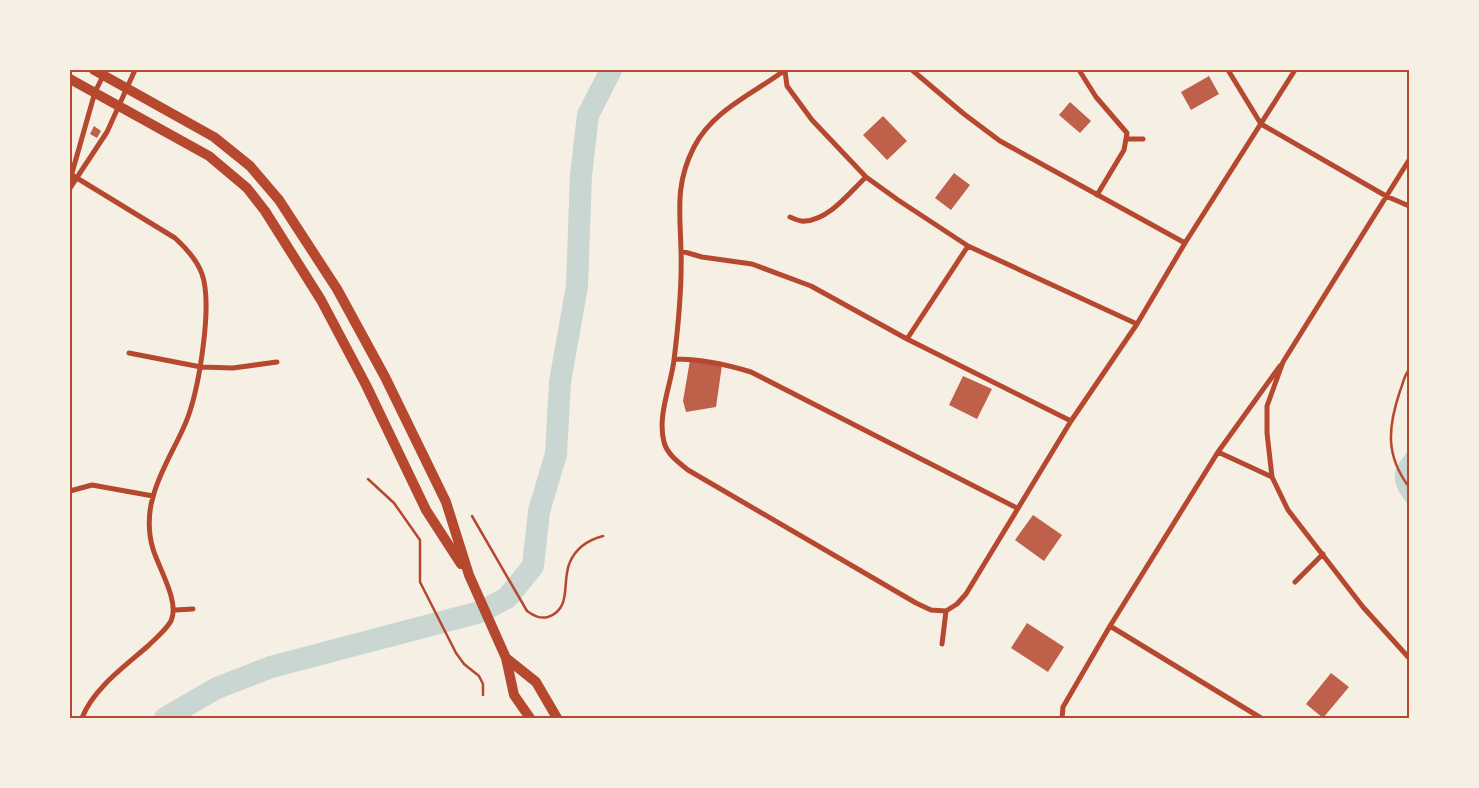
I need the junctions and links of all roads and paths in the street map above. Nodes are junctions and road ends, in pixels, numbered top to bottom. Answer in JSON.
{"nodes":[{"id":1,"x":94,"y":70,"type":"edge"},
{"id":2,"x":135,"y":70,"type":"edge"},
{"id":3,"x":785,"y":70,"type":"edge"},
{"id":4,"x":912,"y":70,"type":"edge"},
{"id":5,"x":1079,"y":70,"type":"edge"},
{"id":6,"x":1228,"y":70,"type":"edge"},
{"id":7,"x":1295,"y":70,"type":"edge"},
{"id":8,"x":105,"y":73,"type":"edge"},
{"id":9,"x":70,"y":78,"type":"edge"},
{"id":10,"x":127,"y":87,"type":"junction"},
{"id":11,"x":95,"y":92,"type":"junction"},
{"id":12,"x":118,"y":104,"type":"junction"},
{"id":13,"x":1261,"y":124,"type":"junction"},
{"id":14,"x":1127,"y":139,"type":"junction"},
{"id":15,"x":1143,"y":139,"type":"dead end"},
{"id":16,"x":1409,"y":160,"type":"edge"},
{"id":17,"x":866,"y":177,"type":"junction"},
{"id":18,"x":73,"y":178,"type":"edge"},
{"id":19,"x":70,"y":188,"type":"edge"},
{"id":20,"x":1097,"y":195,"type":"junction"},
{"id":21,"x":1386,"y":196,"type":"junction"},
{"id":22,"x":1409,"y":206,"type":"edge"},
{"id":23,"x":790,"y":217,"type":"dead end"},
{"id":24,"x":1185,"y":243,"type":"junction"},
{"id":25,"x":968,"y":246,"type":"junction"},
{"id":26,"x":681,"y":252,"type":"junction"},
{"id":27,"x":1137,"y":324,"type":"junction"},
{"id":28,"x":907,"y":339,"type":"junction"},
{"id":29,"x":129,"y":353,"type":"dead end"},
{"id":30,"x":674,"y":359,"type":"junction"},
{"id":31,"x":277,"y":362,"type":"dead end"},
{"id":32,"x":1283,"y":362,"type":"junction"},
{"id":33,"x":201,"y":367,"type":"junction"},
{"id":34,"x":1409,"y":370,"type":"edge"},
{"id":35,"x":1071,"y":421,"type":"junction"},
{"id":36,"x":1218,"y":452,"type":"junction"},
{"id":37,"x":1272,"y":477,"type":"junction"},
{"id":38,"x":368,"y":480,"type":"dead end"},
{"id":39,"x":1409,"y":487,"type":"edge"},
{"id":40,"x":70,"y":491,"type":"edge"},
{"id":41,"x":153,"y":496,"type":"junction"},
{"id":42,"x":1017,"y":508,"type":"junction"},
{"id":43,"x":472,"y":516,"type":"dead end"},
{"id":44,"x":603,"y":536,"type":"dead end"},
{"id":45,"x":1323,"y":554,"type":"junction"},
{"id":46,"x":469,"y":577,"type":"junction"},
{"id":47,"x":1296,"y":582,"type":"dead end"},
{"id":48,"x":193,"y":609,"type":"dead end"},
{"id":49,"x":174,"y":610,"type":"junction"},
{"id":50,"x":946,"y":611,"type":"junction"},
{"id":51,"x":1110,"y":626,"type":"junction"},
{"id":52,"x":942,"y":644,"type":"dead end"},
{"id":53,"x":506,"y":658,"type":"junction"},
{"id":54,"x":1409,"y":658,"type":"edge"},
{"id":55,"x":483,"y":695,"type":"dead end"},
{"id":56,"x":82,"y":718,"type":"edge"},
{"id":57,"x":530,"y":718,"type":"edge"},
{"id":58,"x":557,"y":718,"type":"edge"},
{"id":59,"x":1062,"y":718,"type":"edge"},
{"id":60,"x":1261,"y":718,"type":"edge"}],
"edges":[{"from":1,"to":8,"type":"main road"},
{"from":2,"to":10,"type":"street"},
{"from":3,"to":17,"type":"street"},
{"from":3,"to":26,"type":"street"},
{"from":4,"to":20,"type":"street"},
{"from":5,"to":14,"type":"street"},
{"from":6,"to":13,"type":"street"},
{"from":7,"to":13,"type":"street"},
{"from":8,"to":10,"type":"main road"},
{"from":8,"to":11,"type":"street"},
{"from":9,"to":11,"type":"main road"},
{"from":10,"to":12,"type":"street"},
{"from":10,"to":46,"type":"main road"},
{"from":11,"to":12,"type":"main road"},
{"from":11,"to":18,"type":"street"},
{"from":12,"to":18,"type":"street"},
{"from":12,"to":46,"type":"main road"},
{"from":13,"to":21,"type":"street"},
{"from":13,"to":24,"type":"street"},
{"from":14,"to":15,"type":"street"},
{"from":14,"to":20,"type":"street"},
{"from":16,"to":21,"type":"street"},
{"from":17,"to":23,"type":"street"},
{"from":17,"to":25,"type":"street"},
{"from":18,"to":19,"type":"street"},
{"from":18,"to":33,"type":"street"},
{"from":20,"to":24,"type":"street"},
{"from":21,"to":22,"type":"street"},
{"from":21,"to":32,"type":"street"},
{"from":24,"to":27,"type":"street"},
{"from":25,"to":27,"type":"street"},
{"from":25,"to":28,"type":"street"},
{"from":26,"to":28,"type":"street"},
{"from":26,"to":30,"type":"street"},
{"from":27,"to":35,"type":"street"},
{"from":28,"to":35,"type":"street"},
{"from":29,"to":33,"type":"street"},
{"from":30,"to":42,"type":"street"},
{"from":30,"to":50,"type":"street"},
{"from":31,"to":33,"type":"street"},
{"from":32,"to":36,"type":"street"},
{"from":32,"to":37,"type":"street"},
{"from":33,"to":41,"type":"street"},
{"from":34,"to":39,"type":"path"},
{"from":35,"to":42,"type":"street"},
{"from":36,"to":37,"type":"street"},
{"from":36,"to":51,"type":"street"},
{"from":37,"to":45,"type":"street"},
{"from":38,"to":55,"type":"path"},
{"from":40,"to":41,"type":"street"},
{"from":41,"to":49,"type":"street"},
{"from":42,"to":50,"type":"street"},
{"from":43,"to":44,"type":"path"},
{"from":45,"to":47,"type":"street"},
{"from":45,"to":54,"type":"street"},
{"from":46,"to":53,"type":"main road"},
{"from":48,"to":49,"type":"street"},
{"from":49,"to":56,"type":"street"},
{"from":50,"to":52,"type":"street"},
{"from":51,"to":59,"type":"street"},
{"from":51,"to":60,"type":"street"},
{"from":53,"to":57,"type":"main road"},
{"from":53,"to":58,"type":"main road"}]}
